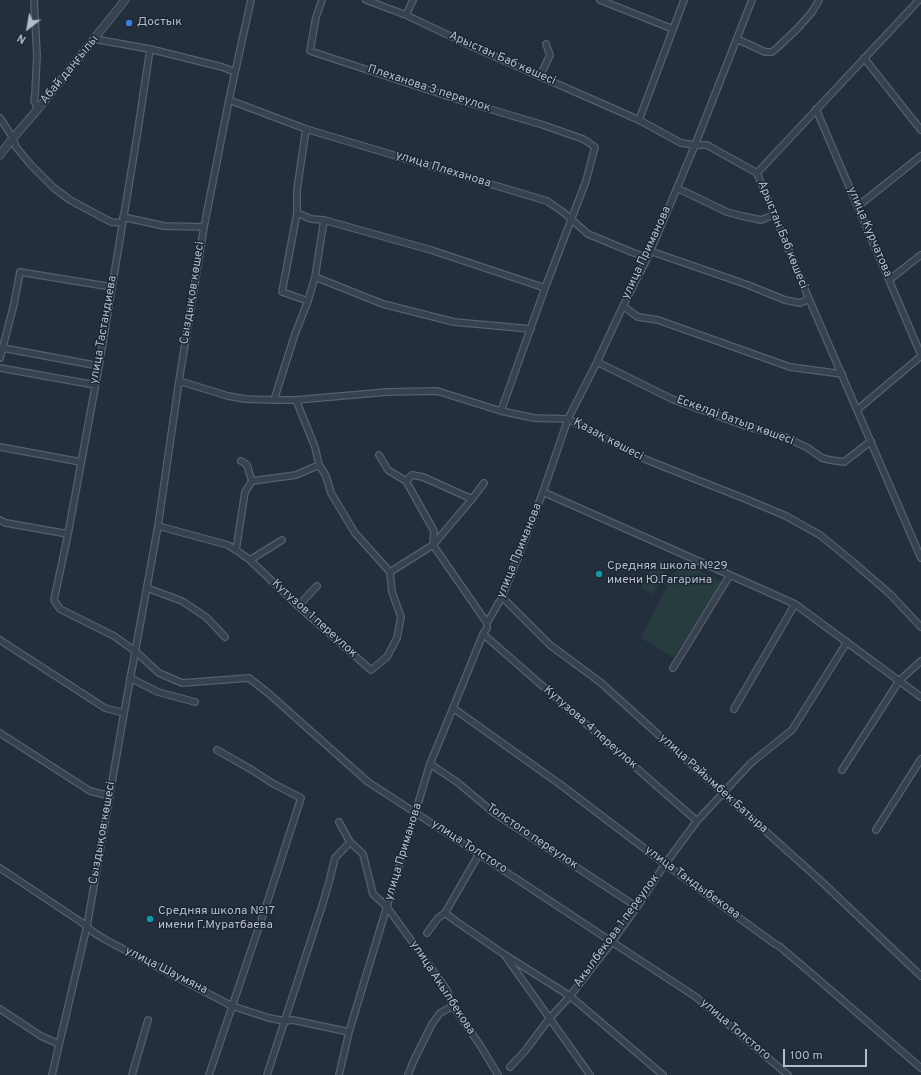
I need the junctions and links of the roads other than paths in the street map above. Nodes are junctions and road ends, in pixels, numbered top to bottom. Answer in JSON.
{"nodes":[{"id":1,"x":34,"y":0,"type":"edge"},
{"id":2,"x":126,"y":0,"type":"edge"},
{"id":3,"x":252,"y":0,"type":"edge"},
{"id":4,"x":322,"y":0,"type":"edge"},
{"id":5,"x":366,"y":0,"type":"edge"},
{"id":6,"x":413,"y":0,"type":"edge"},
{"id":7,"x":600,"y":0,"type":"edge"},
{"id":8,"x":684,"y":0,"type":"edge"},
{"id":9,"x":752,"y":0,"type":"edge"},
{"id":10,"x":819,"y":0,"type":"edge"},
{"id":11,"x":919,"y":0,"type":"edge"},
{"id":12,"x":406,"y":15,"type":"junction"},
{"id":13,"x":673,"y":29,"type":"junction"},
{"id":14,"x":94,"y":39,"type":"junction"},
{"id":15,"x":737,"y":39,"type":"junction"},
{"id":16,"x":546,"y":44,"type":"dead end"},
{"id":17,"x":150,"y":49,"type":"junction"},
{"id":18,"x":864,"y":58,"type":"junction"},
{"id":19,"x":235,"y":72,"type":"junction"},
{"id":20,"x":540,"y":76,"type":"junction"},
{"id":21,"x":229,"y":100,"type":"junction"},
{"id":22,"x":38,"y":109,"type":"junction"},
{"id":23,"x":816,"y":110,"type":"junction"},
{"id":24,"x":0,"y":118,"type":"edge"},
{"id":25,"x":639,"y":120,"type":"junction"},
{"id":26,"x":306,"y":129,"type":"junction"},
{"id":27,"x":921,"y":130,"type":"edge"},
{"id":28,"x":13,"y":138,"type":"junction"},
{"id":29,"x":695,"y":145,"type":"junction"},
{"id":30,"x":0,"y":155,"type":"edge"},
{"id":31,"x":921,"y":156,"type":"edge"},
{"id":32,"x":757,"y":173,"type":"junction"},
{"id":33,"x":677,"y":188,"type":"junction"},
{"id":34,"x":858,"y":206,"type":"junction"},
{"id":35,"x":297,"y":213,"type":"junction"},
{"id":36,"x":774,"y":215,"type":"junction"},
{"id":37,"x":123,"y":220,"type":"junction"},
{"id":38,"x":324,"y":220,"type":"junction"},
{"id":39,"x":571,"y":220,"type":"junction"},
{"id":40,"x":204,"y":227,"type":"junction"},
{"id":41,"x":650,"y":250,"type":"junction"},
{"id":42,"x":921,"y":255,"type":"edge"},
{"id":43,"x":648,"y":258,"type":"junction"},
{"id":44,"x":315,"y":277,"type":"junction"},
{"id":45,"x":889,"y":280,"type":"junction"},
{"id":46,"x":112,"y":287,"type":"junction"},
{"id":47,"x":545,"y":288,"type":"junction"},
{"id":48,"x":809,"y":300,"type":"junction"},
{"id":49,"x":308,"y":301,"type":"junction"},
{"id":50,"x":623,"y":306,"type":"junction"},
{"id":51,"x":531,"y":329,"type":"junction"},
{"id":52,"x":3,"y":348,"type":"junction"},
{"id":53,"x":921,"y":355,"type":"edge"},
{"id":54,"x":0,"y":358,"type":"edge"},
{"id":55,"x":597,"y":362,"type":"junction"},
{"id":56,"x":99,"y":366,"type":"junction"},
{"id":57,"x":0,"y":368,"type":"edge"},
{"id":58,"x":842,"y":374,"type":"junction"},
{"id":59,"x":179,"y":382,"type":"junction"},
{"id":60,"x":95,"y":385,"type":"junction"},
{"id":61,"x":274,"y":400,"type":"junction"},
{"id":62,"x":296,"y":400,"type":"junction"},
{"id":63,"x":857,"y":410,"type":"junction"},
{"id":64,"x":501,"y":411,"type":"junction"},
{"id":65,"x":568,"y":419,"type":"junction"},
{"id":66,"x":870,"y":441,"type":"junction"},
{"id":67,"x":0,"y":447,"type":"edge"},
{"id":68,"x":379,"y":455,"type":"dead end"},
{"id":69,"x":241,"y":461,"type":"dead end"},
{"id":70,"x":81,"y":462,"type":"junction"},
{"id":71,"x":319,"y":464,"type":"junction"},
{"id":72,"x":252,"y":481,"type":"junction"},
{"id":73,"x":406,"y":481,"type":"junction"},
{"id":74,"x":484,"y":483,"type":"dead end"},
{"id":75,"x":543,"y":492,"type":"junction"},
{"id":76,"x":472,"y":499,"type":"junction"},
{"id":77,"x":0,"y":520,"type":"edge"},
{"id":78,"x":158,"y":526,"type":"junction"},
{"id":79,"x":68,"y":534,"type":"junction"},
{"id":80,"x":282,"y":540,"type":"dead end"},
{"id":81,"x":433,"y":545,"type":"junction"},
{"id":82,"x":236,"y":550,"type":"junction"},
{"id":83,"x":921,"y":558,"type":"edge"},
{"id":84,"x":250,"y":560,"type":"junction"},
{"id":85,"x":390,"y":572,"type":"junction"},
{"id":86,"x":730,"y":574,"type":"junction"},
{"id":87,"x":317,"y":586,"type":"dead end"},
{"id":88,"x":147,"y":588,"type":"junction"},
{"id":89,"x":502,"y":597,"type":"junction"},
{"id":90,"x":795,"y":604,"type":"junction"},
{"id":91,"x":298,"y":606,"type":"junction"},
{"id":92,"x":60,"y":609,"type":"joint"},
{"id":93,"x":487,"y":623,"type":"junction"},
{"id":94,"x":921,"y":627,"type":"edge"},
{"id":95,"x":483,"y":634,"type":"junction"},
{"id":96,"x":225,"y":637,"type":"dead end"},
{"id":97,"x":0,"y":640,"type":"edge"},
{"id":98,"x":847,"y":642,"type":"junction"},
{"id":99,"x":135,"y":651,"type":"junction"},
{"id":100,"x":921,"y":660,"type":"edge"},
{"id":101,"x":673,"y":668,"type":"dead end"},
{"id":102,"x":130,"y":678,"type":"junction"},
{"id":103,"x":899,"y":681,"type":"junction"},
{"id":104,"x":921,"y":697,"type":"edge"},
{"id":105,"x":195,"y":702,"type":"dead end"},
{"id":106,"x":453,"y":708,"type":"junction"},
{"id":107,"x":734,"y":709,"type":"dead end"},
{"id":108,"x":124,"y":713,"type":"junction"},
{"id":109,"x":0,"y":733,"type":"edge"},
{"id":110,"x":217,"y":750,"type":"dead end"},
{"id":111,"x":921,"y":759,"type":"edge"},
{"id":112,"x":430,"y":764,"type":"junction"},
{"id":113,"x":842,"y":770,"type":"dead end"},
{"id":114,"x":723,"y":793,"type":"junction"},
{"id":115,"x":110,"y":796,"type":"junction"},
{"id":116,"x":415,"y":813,"type":"junction"},
{"id":117,"x":697,"y":821,"type":"junction"},
{"id":118,"x":339,"y":822,"type":"dead end"},
{"id":119,"x":876,"y":830,"type":"dead end"},
{"id":120,"x":350,"y":842,"type":"junction"},
{"id":121,"x":480,"y":854,"type":"junction"},
{"id":122,"x":666,"y":864,"type":"junction"},
{"id":123,"x":0,"y":868,"type":"edge"},
{"id":124,"x":387,"y":907,"type":"junction"},
{"id":125,"x":637,"y":907,"type":"junction"},
{"id":126,"x":445,"y":913,"type":"junction"},
{"id":127,"x":87,"y":926,"type":"junction"},
{"id":128,"x":427,"y":933,"type":"dead end"},
{"id":129,"x":612,"y":942,"type":"junction"},
{"id":130,"x":505,"y":955,"type":"junction"},
{"id":131,"x":527,"y":969,"type":"junction"},
{"id":132,"x":921,"y":976,"type":"edge"},
{"id":133,"x":522,"y":979,"type":"junction"},
{"id":134,"x":570,"y":996,"type":"junction"},
{"id":135,"x":232,"y":1006,"type":"junction"},
{"id":136,"x":453,"y":1006,"type":"junction"},
{"id":137,"x":0,"y":1009,"type":"edge"},
{"id":138,"x":549,"y":1019,"type":"junction"},
{"id":139,"x":148,"y":1020,"type":"dead end"},
{"id":140,"x":284,"y":1021,"type":"junction"},
{"id":141,"x":349,"y":1032,"type":"junction"},
{"id":142,"x":59,"y":1044,"type":"junction"},
{"id":143,"x":510,"y":1066,"type":"dead end"},
{"id":144,"x":921,"y":1068,"type":"edge"},
{"id":145,"x":52,"y":1075,"type":"edge"},
{"id":146,"x":132,"y":1075,"type":"edge"},
{"id":147,"x":209,"y":1075,"type":"edge"},
{"id":148,"x":267,"y":1075,"type":"edge"},
{"id":149,"x":338,"y":1075,"type":"edge"},
{"id":150,"x":408,"y":1075,"type":"edge"},
{"id":151,"x":498,"y":1075,"type":"edge"},
{"id":152,"x":590,"y":1075,"type":"edge"},
{"id":153,"x":663,"y":1075,"type":"edge"},
{"id":154,"x":788,"y":1075,"type":"edge"}],
"edges":[{"from":1,"to":22,"type":"street"},
{"from":2,"to":14,"type":"street","name":"Абай даңғылы"},
{"from":3,"to":19,"type":"street","name":"Сыздықов көшесі"},
{"from":4,"to":39,"type":"street","name":"Плеханова 3 переулок"},
{"from":5,"to":12,"type":"street","name":"Арыстан Баб көшесі"},
{"from":6,"to":12,"type":"street"},
{"from":7,"to":13,"type":"street"},
{"from":8,"to":13,"type":"street"},
{"from":9,"to":15,"type":"street","name":"улица Приманова"},
{"from":10,"to":15,"type":"street"},
{"from":11,"to":18,"type":"street"},
{"from":12,"to":20,"type":"street","name":"Арыстан Баб көшесі"},
{"from":13,"to":25,"type":"street"},
{"from":14,"to":17,"type":"street"},
{"from":14,"to":22,"type":"street","name":"Абай даңғылы"},
{"from":15,"to":29,"type":"street","name":"улица Приманова"},
{"from":16,"to":20,"type":"street"},
{"from":17,"to":19,"type":"street"},
{"from":17,"to":37,"type":"street","name":"улица Тастандиева"},
{"from":18,"to":23,"type":"street"},
{"from":18,"to":27,"type":"street"},
{"from":19,"to":21,"type":"street","name":"Сыздықов көшесі"},
{"from":20,"to":25,"type":"street","name":"Арыстан Баб көшесі"},
{"from":21,"to":26,"type":"street","name":"улица Плеханова"},
{"from":21,"to":40,"type":"street","name":"Сыздықов көшесі"},
{"from":22,"to":28,"type":"street","name":"Абай даңғылы"},
{"from":23,"to":32,"type":"street"},
{"from":23,"to":34,"type":"street","name":"улица Курчатова"},
{"from":24,"to":28,"type":"street"},
{"from":25,"to":29,"type":"street","name":"Арыстан Баб көшесі"},
{"from":26,"to":35,"type":"street"},
{"from":26,"to":39,"type":"street","name":"улица Плеханова"},
{"from":28,"to":30,"type":"street","name":"Абай даңғылы"},
{"from":28,"to":37,"type":"street"},
{"from":29,"to":32,"type":"street","name":"Арыстан Баб көшесі"},
{"from":29,"to":33,"type":"street","name":"улица Приманова"},
{"from":31,"to":34,"type":"street"},
{"from":32,"to":36,"type":"street","name":"Арыстан Баб көшесі"},
{"from":33,"to":36,"type":"street"},
{"from":33,"to":41,"type":"street","name":"улица Приманова"},
{"from":34,"to":45,"type":"street","name":"улица Курчатова"},
{"from":35,"to":38,"type":"street"},
{"from":35,"to":49,"type":"street"},
{"from":36,"to":48,"type":"street","name":"Арыстан Баб көшесі"},
{"from":37,"to":40,"type":"street"},
{"from":37,"to":46,"type":"street","name":"улица Тастандиева"},
{"from":38,"to":44,"type":"street"},
{"from":38,"to":47,"type":"street"},
{"from":39,"to":43,"type":"street","name":"улица Плеханова"},
{"from":39,"to":47,"type":"street"},
{"from":40,"to":59,"type":"street","name":"Сыздықов көшесі"},
{"from":41,"to":43,"type":"street","name":"улица Приманова"},
{"from":41,"to":48,"type":"street"},
{"from":42,"to":45,"type":"street"},
{"from":43,"to":50,"type":"street","name":"улица Приманова"},
{"from":44,"to":49,"type":"street"},
{"from":44,"to":51,"type":"street"},
{"from":45,"to":53,"type":"street","name":"улица Курчатова"},
{"from":46,"to":52,"type":"street"},
{"from":46,"to":56,"type":"street","name":"улица Тастандиева"},
{"from":47,"to":51,"type":"street"},
{"from":48,"to":58,"type":"street","name":"Арыстан Баб көшесі"},
{"from":49,"to":61,"type":"street"},
{"from":50,"to":55,"type":"street","name":"улица Приманова"},
{"from":50,"to":58,"type":"street"},
{"from":51,"to":64,"type":"street"},
{"from":52,"to":54,"type":"street"},
{"from":52,"to":56,"type":"street"},
{"from":53,"to":63,"type":"street"},
{"from":55,"to":65,"type":"street","name":"улица Приманова"},
{"from":55,"to":66,"type":"street","name":"Ескелді батыр көшесі"},
{"from":56,"to":60,"type":"street","name":"улица Тастандиева"},
{"from":57,"to":60,"type":"street"},
{"from":58,"to":63,"type":"street","name":"Арыстан Баб көшесі"},
{"from":59,"to":61,"type":"street","name":"Қазақ көшесі"},
{"from":59,"to":78,"type":"street","name":"Сыздықов көшесі"},
{"from":60,"to":70,"type":"street","name":"улица Тастандиева"},
{"from":61,"to":62,"type":"street","name":"Қазақ көшесі"},
{"from":62,"to":64,"type":"street","name":"Қазақ көшесі"},
{"from":62,"to":71,"type":"street"},
{"from":63,"to":66,"type":"street","name":"Арыстан Баб көшесі"},
{"from":64,"to":65,"type":"street","name":"Қазақ көшесі"},
{"from":65,"to":75,"type":"street","name":"улица Приманова"},
{"from":65,"to":94,"type":"street","name":"Қазақ көшесі"},
{"from":66,"to":83,"type":"street","name":"Арыстан Баб көшесі"},
{"from":67,"to":70,"type":"street"},
{"from":68,"to":73,"type":"street"},
{"from":69,"to":72,"type":"street"},
{"from":70,"to":79,"type":"street","name":"улица Тастандиева"},
{"from":71,"to":72,"type":"street"},
{"from":71,"to":85,"type":"street"},
{"from":72,"to":82,"type":"street"},
{"from":73,"to":76,"type":"street"},
{"from":73,"to":81,"type":"street"},
{"from":74,"to":76,"type":"street"},
{"from":75,"to":86,"type":"street"},
{"from":75,"to":89,"type":"street","name":"улица Приманова"},
{"from":76,"to":81,"type":"street"},
{"from":77,"to":79,"type":"street"},
{"from":78,"to":82,"type":"street","name":"Кутузов 1 переулок"},
{"from":78,"to":88,"type":"street","name":"Сыздықов көшесі"},
{"from":79,"to":92,"type":"street","name":"улица Тастандиева"},
{"from":80,"to":84,"type":"street"},
{"from":81,"to":85,"type":"street"},
{"from":81,"to":93,"type":"street"},
{"from":82,"to":84,"type":"street","name":"Кутузов 1 переулок"},
{"from":84,"to":91,"type":"street","name":"Кутузов 1 переулок"},
{"from":85,"to":91,"type":"street","name":"Кутузов 1 переулок"},
{"from":86,"to":90,"type":"street"},
{"from":86,"to":101,"type":"street"},
{"from":87,"to":91,"type":"street"},
{"from":88,"to":96,"type":"street"},
{"from":88,"to":99,"type":"street","name":"Сыздықов көшесі"},
{"from":89,"to":93,"type":"street","name":"улица Приманова"},
{"from":89,"to":114,"type":"street","name":"улица Райымбек Батыра"},
{"from":90,"to":98,"type":"street"},
{"from":90,"to":107,"type":"street"},
{"from":92,"to":99,"type":"street","name":"улица Толстого"},
{"from":93,"to":95,"type":"street","name":"улица Приманова"},
{"from":95,"to":106,"type":"street","name":"улица Приманова"},
{"from":95,"to":117,"type":"street","name":"Кутузова 4 переулок"},
{"from":97,"to":108,"type":"street"},
{"from":98,"to":103,"type":"street"},
{"from":98,"to":114,"type":"street","name":"Акылбекова 1 переулок"},
{"from":99,"to":102,"type":"street","name":"Сыздықов көшесі"},
{"from":99,"to":116,"type":"street","name":"улица Толстого"},
{"from":100,"to":103,"type":"street"},
{"from":102,"to":105,"type":"street"},
{"from":102,"to":108,"type":"street","name":"Сыздықов көшесі"},
{"from":103,"to":104,"type":"street"},
{"from":103,"to":113,"type":"street"},
{"from":106,"to":112,"type":"street","name":"улица Приманова"},
{"from":106,"to":122,"type":"street","name":"улица Тандыбекова"},
{"from":108,"to":115,"type":"street","name":"Сыздықов көшесі"},
{"from":109,"to":115,"type":"street"},
{"from":110,"to":135,"type":"street"},
{"from":111,"to":119,"type":"street"},
{"from":112,"to":116,"type":"street","name":"улица Приманова"},
{"from":112,"to":125,"type":"street","name":"Толстого переулок"},
{"from":114,"to":117,"type":"street","name":"Акылбекова 1 переулок"},
{"from":114,"to":132,"type":"street","name":"улица Райымбек Батыра"},
{"from":115,"to":127,"type":"street","name":"Сыздықов көшесі"},
{"from":116,"to":121,"type":"street","name":"улица Толстого"},
{"from":116,"to":124,"type":"street","name":"улица Приманова"},
{"from":117,"to":122,"type":"street","name":"Акылбекова 1 переулок"},
{"from":118,"to":120,"type":"street","name":"улица Акылбекова"},
{"from":120,"to":124,"type":"street","name":"улица Акылбекова"},
{"from":120,"to":140,"type":"street"},
{"from":121,"to":126,"type":"street"},
{"from":121,"to":129,"type":"street","name":"улица Толстого"},
{"from":122,"to":125,"type":"street","name":"Акылбекова 1 переулок"},
{"from":122,"to":144,"type":"street","name":"улица Тандыбекова"},
{"from":123,"to":127,"type":"street","name":"улица Шаумяна"},
{"from":124,"to":136,"type":"street","name":"улица Акылбекова"},
{"from":124,"to":141,"type":"street","name":"улица Приманова"},
{"from":125,"to":129,"type":"street","name":"Акылбекова 1 переулок"},
{"from":126,"to":128,"type":"street"},
{"from":126,"to":130,"type":"street"},
{"from":127,"to":135,"type":"street","name":"улица Шаумяна"},
{"from":127,"to":142,"type":"street","name":"Сыздықов көшесі"},
{"from":129,"to":134,"type":"street","name":"Акылбекова 1 переулок"},
{"from":129,"to":154,"type":"street","name":"улица Толстого"},
{"from":130,"to":131,"type":"street"},
{"from":130,"to":133,"type":"street"},
{"from":131,"to":133,"type":"street"},
{"from":131,"to":134,"type":"street"},
{"from":133,"to":138,"type":"street"},
{"from":134,"to":138,"type":"street","name":"Акылбекова 1 переулок"},
{"from":134,"to":153,"type":"street"},
{"from":135,"to":140,"type":"street","name":"улица Шаумяна"},
{"from":135,"to":147,"type":"street"},
{"from":136,"to":150,"type":"street"},
{"from":136,"to":151,"type":"street","name":"улица Акылбекова"},
{"from":137,"to":142,"type":"street"},
{"from":138,"to":143,"type":"street","name":"Акылбекова 1 переулок"},
{"from":138,"to":152,"type":"street"},
{"from":139,"to":146,"type":"street"},
{"from":140,"to":141,"type":"street","name":"улица Шаумяна"},
{"from":140,"to":148,"type":"street"},
{"from":141,"to":149,"type":"street","name":"улица Приманова"},
{"from":142,"to":145,"type":"street","name":"Сыздықов көшесі"}]}
